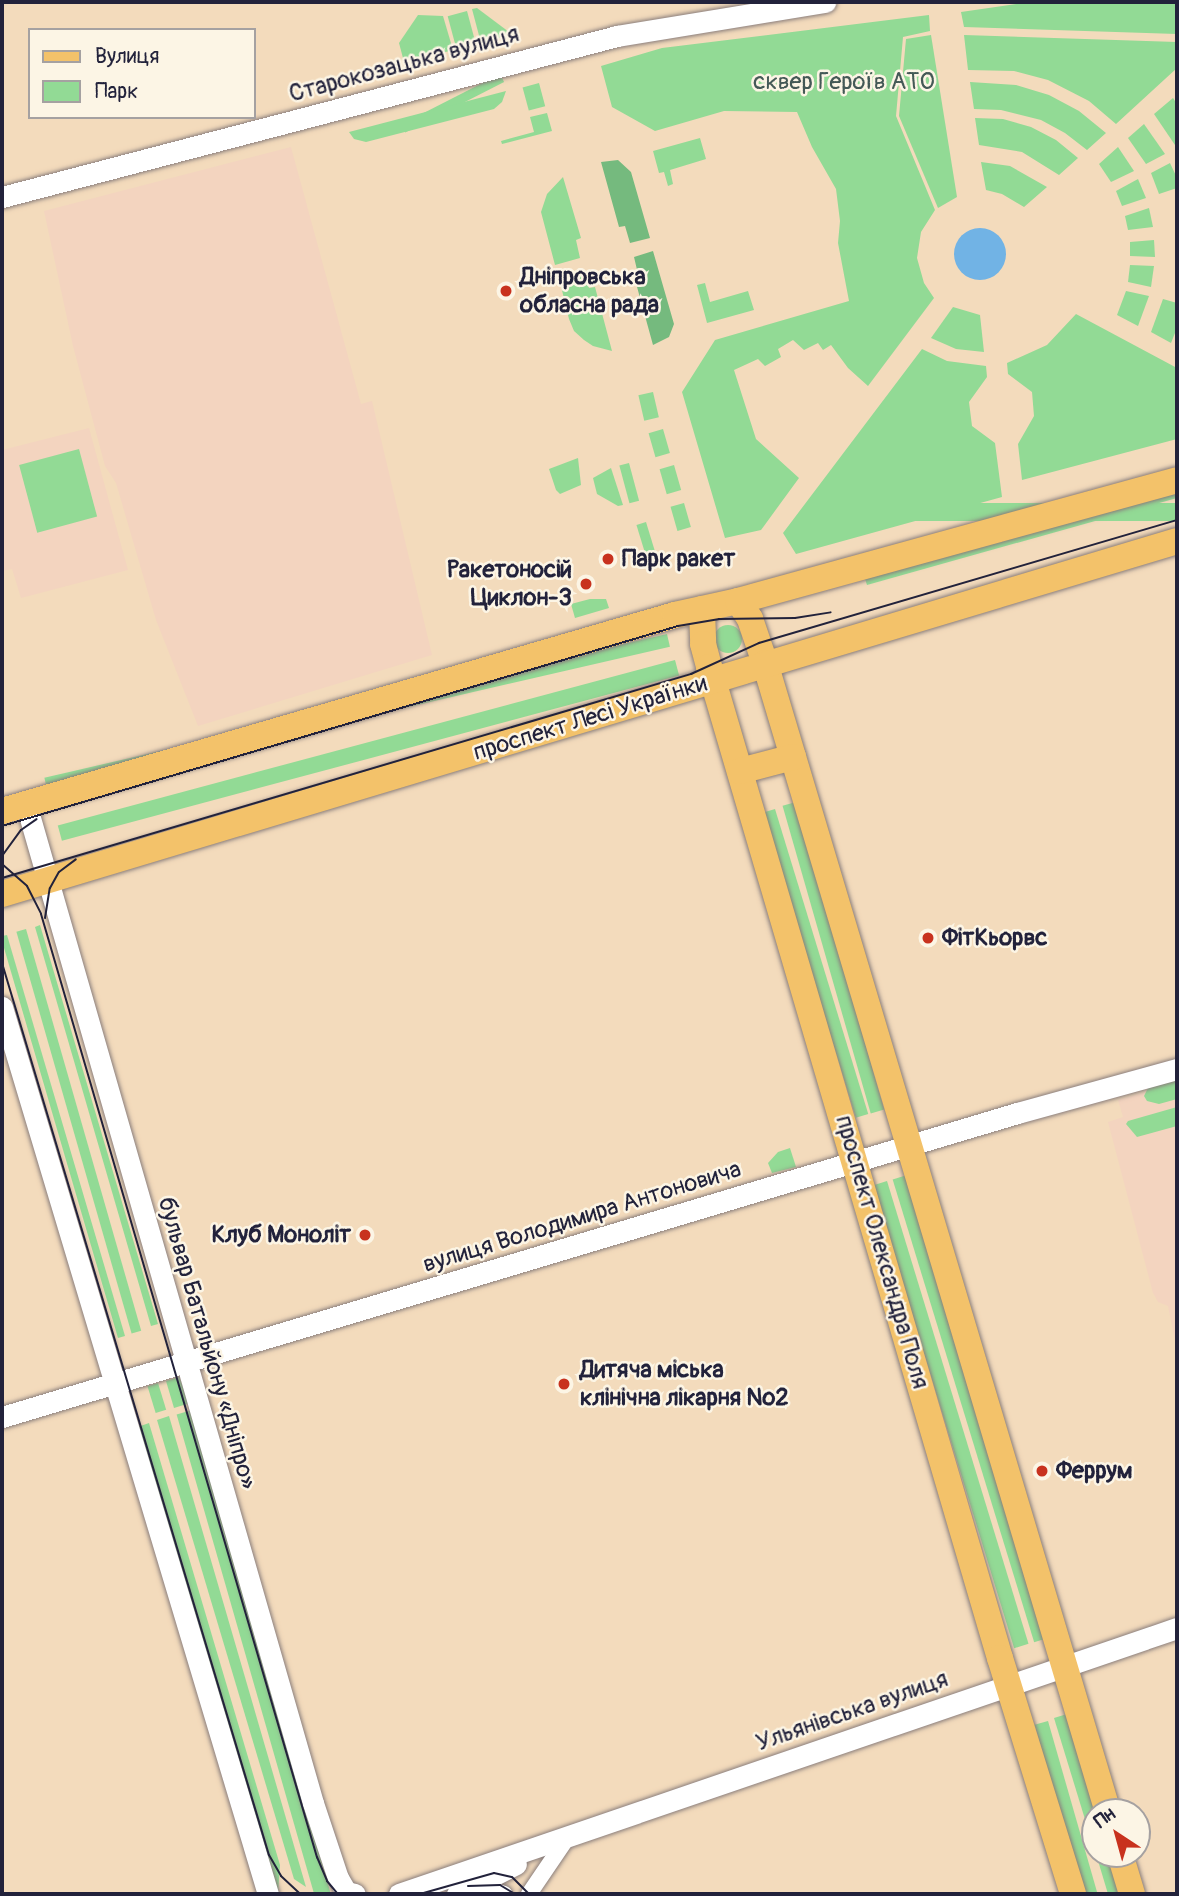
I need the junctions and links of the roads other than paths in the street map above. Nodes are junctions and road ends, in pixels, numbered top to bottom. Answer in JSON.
{"nodes":[{"id":1,"x":825,"y":2,"type":"edge"},
{"id":2,"x":2,"y":197,"type":"edge"},
{"id":3,"x":1177,"y":480,"type":"edge"},
{"id":4,"x":1177,"y":541,"type":"edge"},
{"id":5,"x":738,"y":601,"type":"junction"},
{"id":6,"x":702,"y":609,"type":"junction"},
{"id":7,"x":765,"y":663,"type":"junction"},
{"id":8,"x":713,"y":681,"type":"junction"},
{"id":9,"x":793,"y":757,"type":"junction"},
{"id":10,"x":740,"y":771,"type":"junction"},
{"id":11,"x":14,"y":808,"type":"edge"},
{"id":12,"x":47,"y":880,"type":"junction"},
{"id":13,"x":2,"y":894,"type":"edge"},
{"id":14,"x":2,"y":1007,"type":"edge"},
{"id":15,"x":1177,"y":1069,"type":"edge"},
{"id":16,"x":909,"y":1146,"type":"junction"},
{"id":17,"x":857,"y":1162,"type":"junction"},
{"id":18,"x":187,"y":1362,"type":"junction"},
{"id":19,"x":113,"y":1384,"type":"junction"},
{"id":20,"x":2,"y":1418,"type":"edge"},
{"id":21,"x":1177,"y":1628,"type":"edge"},
{"id":22,"x":1063,"y":1666,"type":"junction"},
{"id":23,"x":1008,"y":1685,"type":"junction"},
{"id":24,"x":1104,"y":1798,"type":"edge"},
{"id":25,"x":567,"y":1838,"type":"junction"},
{"id":26,"x":545,"y":1846,"type":"junction"},
{"id":27,"x":544,"y":1868,"type":"junction"},
{"id":28,"x":1124,"y":1868,"type":"edge"},
{"id":29,"x":346,"y":1892,"type":"edge"},
{"id":30,"x":459,"y":1893,"type":"edge"},
{"id":31,"x":268,"y":1894,"type":"edge"},
{"id":32,"x":399,"y":1894,"type":"edge"},
{"id":33,"x":504,"y":1894,"type":"edge"},
{"id":34,"x":528,"y":1894,"type":"edge"},
{"id":35,"x":543,"y":1894,"type":"edge"},
{"id":36,"x":1073,"y":1894,"type":"edge"},
{"id":37,"x":1132,"y":1894,"type":"edge"}],
"edges":[{"from":1,"to":2,"type":"street","name":"Старокозацька вулиця"},
{"from":3,"to":5,"type":"main road"},
{"from":4,"to":7,"type":"main road","name":"проспект Лесі Українки"},
{"from":5,"to":6,"type":"main road"},
{"from":5,"to":7,"type":"main road"},
{"from":6,"to":8,"type":"main road","name":"проспект Олександра Поля"},
{"from":6,"to":11,"type":"main road"},
{"from":7,"to":8,"type":"main road","name":"проспект Лесі Українки"},
{"from":7,"to":9,"type":"main road"},
{"from":8,"to":10,"type":"main road","name":"проспект Олександра Поля"},
{"from":8,"to":12,"type":"main road","name":"проспект Лесі Українки"},
{"from":9,"to":10,"type":"main road"},
{"from":9,"to":16,"type":"main road"},
{"from":10,"to":17,"type":"main road","name":"проспект Олександра Поля"},
{"from":11,"to":12,"type":"street","name":"бульвар Батальйону «Дніпро»"},
{"from":12,"to":13,"type":"main road","name":"проспект Лесі Українки"},
{"from":12,"to":18,"type":"street","name":"бульвар Батальйону «Дніпро»"},
{"from":14,"to":19,"type":"street"},
{"from":15,"to":16,"type":"street","name":"вулиця Володимира Антоновича"},
{"from":16,"to":17,"type":"street","name":"вулиця Володимира Антоновича"},
{"from":16,"to":22,"type":"main road"},
{"from":17,"to":18,"type":"street","name":"вулиця Володимира Антоновича"},
{"from":17,"to":23,"type":"main road","name":"проспект Олександра Поля"},
{"from":18,"to":19,"type":"street","name":"вулиця Володимира Антоновича"},
{"from":18,"to":29,"type":"street","name":"бульвар Батальйону «Дніпро»"},
{"from":19,"to":20,"type":"street","name":"вулиця Володимира Антоновича"},
{"from":19,"to":31,"type":"street"},
{"from":21,"to":22,"type":"street","name":"Ульянівська вулиця"},
{"from":22,"to":23,"type":"street","name":"Ульянівська вулиця"},
{"from":22,"to":24,"type":"main road"},
{"from":23,"to":25,"type":"street","name":"Ульянівська вулиця"},
{"from":23,"to":36,"type":"main road","name":"проспект Олександра Поля"},
{"from":25,"to":26,"type":"street","name":"Ульянівська вулиця"},
{"from":25,"to":27,"type":"street"},
{"from":26,"to":30,"type":"street","name":"Ульянівська вулиця"},
{"from":26,"to":32,"type":"street","name":"Ульянівська вулиця"},
{"from":27,"to":34,"type":"street"},
{"from":27,"to":35,"type":"street"},
{"from":28,"to":37,"type":"main road"},
{"from":30,"to":33,"type":"street"}]}
